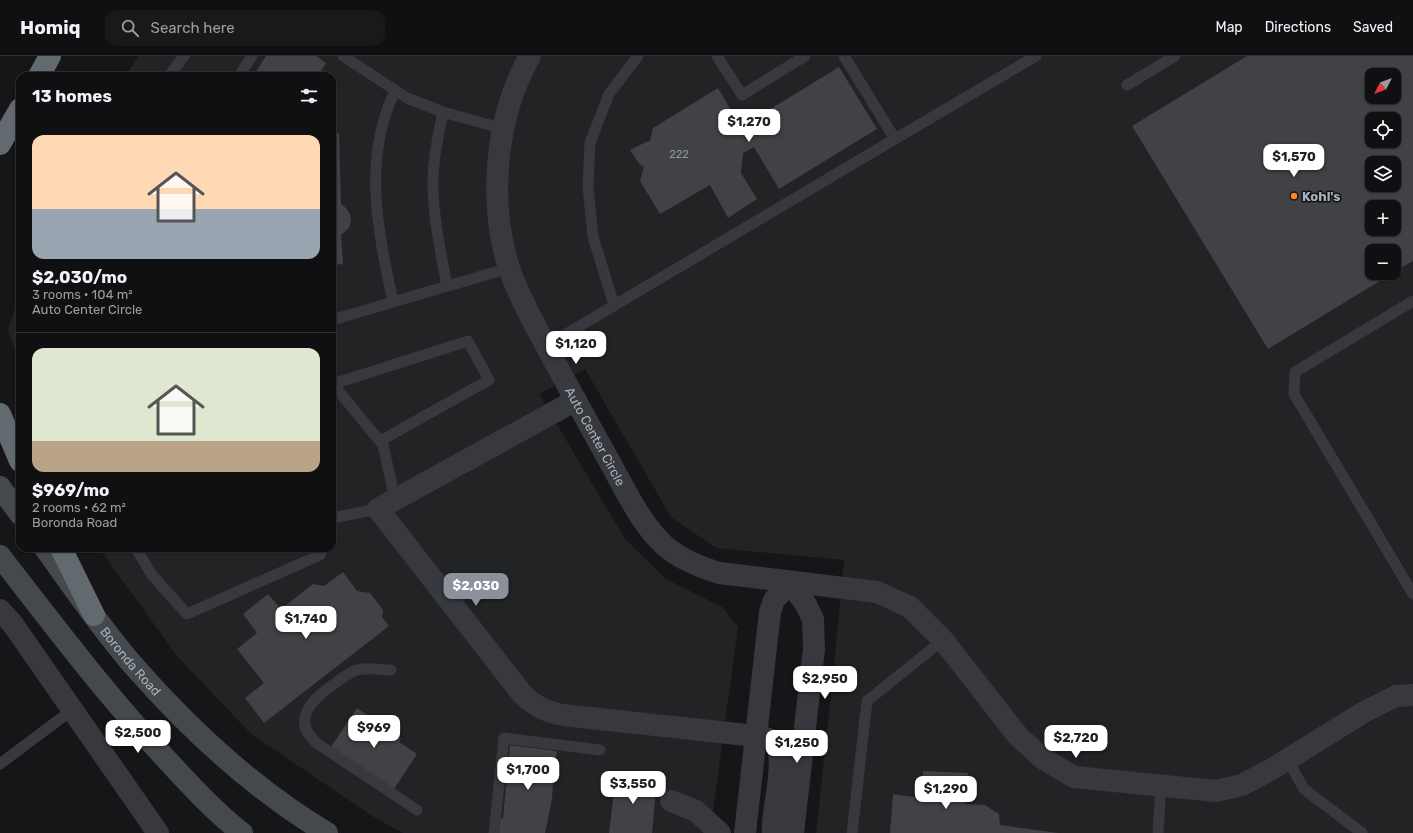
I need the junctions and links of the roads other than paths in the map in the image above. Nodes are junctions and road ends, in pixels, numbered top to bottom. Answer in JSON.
{"nodes":[{"id":1,"x":50,"y":56,"type":"edge"},
{"id":2,"x":184,"y":56,"type":"edge"},
{"id":3,"x":252,"y":56,"type":"edge"},
{"id":4,"x":344,"y":56,"type":"edge"},
{"id":5,"x":530,"y":56,"type":"edge"},
{"id":6,"x":638,"y":56,"type":"edge"},
{"id":7,"x":718,"y":56,"type":"edge"},
{"id":8,"x":805,"y":56,"type":"edge"},
{"id":9,"x":844,"y":56,"type":"edge"},
{"id":10,"x":1036,"y":56,"type":"edge"},
{"id":11,"x":1175,"y":56,"type":"edge"},
{"id":12,"x":41,"y":72,"type":"edge"},
{"id":13,"x":172,"y":72,"type":"edge"},
{"id":14,"x":242,"y":72,"type":"edge"},
{"id":15,"x":1127,"y":85,"type":"dead end"},
{"id":16,"x":395,"y":90,"type":"junction"},
{"id":17,"x":443,"y":112,"type":"junction"},
{"id":18,"x":16,"y":116,"type":"edge"},
{"id":19,"x":504,"y":128,"type":"junction"},
{"id":20,"x":895,"y":138,"type":"junction"},
{"id":21,"x":0,"y":144,"type":"edge"},
{"id":22,"x":509,"y":268,"type":"junction"},
{"id":23,"x":447,"y":286,"type":"junction"},
{"id":24,"x":1413,"y":301,"type":"edge"},
{"id":25,"x":393,"y":302,"type":"junction"},
{"id":26,"x":614,"y":305,"type":"junction"},
{"id":27,"x":336,"y":319,"type":"edge"},
{"id":28,"x":546,"y":346,"type":"junction"},
{"id":29,"x":336,"y":382,"type":"edge"},
{"id":30,"x":336,"y":388,"type":"edge"},
{"id":31,"x":576,"y":400,"type":"junction"},
{"id":32,"x":0,"y":414,"type":"edge"},
{"id":33,"x":380,"y":441,"type":"junction"},
{"id":34,"x":16,"y":452,"type":"edge"},
{"id":35,"x":0,"y":487,"type":"edge"},
{"id":36,"x":386,"y":504,"type":"junction"},
{"id":37,"x":16,"y":509,"type":"edge"},
{"id":38,"x":336,"y":517,"type":"edge"},
{"id":39,"x":48,"y":552,"type":"edge"},
{"id":40,"x":63,"y":552,"type":"edge"},
{"id":41,"x":138,"y":552,"type":"edge"},
{"id":42,"x":321,"y":552,"type":"edge"},
{"id":43,"x":0,"y":556,"type":"edge"},
{"id":44,"x":790,"y":583,"type":"junction"},
{"id":45,"x":1413,"y":594,"type":"edge"},
{"id":46,"x":0,"y":610,"type":"edge"},
{"id":47,"x":94,"y":615,"type":"junction"},
{"id":48,"x":943,"y":640,"type":"junction"},
{"id":49,"x":392,"y":670,"type":"dead end"},
{"id":50,"x":1413,"y":696,"type":"edge"},
{"id":51,"x":72,"y":710,"type":"junction"},
{"id":52,"x":756,"y":736,"type":"junction"},
{"id":53,"x":600,"y":750,"type":"dead end"},
{"id":54,"x":1287,"y":759,"type":"junction"},
{"id":55,"x":0,"y":764,"type":"edge"},
{"id":56,"x":1161,"y":786,"type":"junction"},
{"id":57,"x":671,"y":801,"type":"dead end"},
{"id":58,"x":417,"y":810,"type":"dead end"},
{"id":59,"x":158,"y":833,"type":"edge"},
{"id":60,"x":242,"y":833,"type":"edge"},
{"id":61,"x":327,"y":833,"type":"edge"},
{"id":62,"x":494,"y":833,"type":"edge"},
{"id":63,"x":720,"y":833,"type":"edge"},
{"id":64,"x":745,"y":833,"type":"edge"},
{"id":65,"x":773,"y":833,"type":"edge"},
{"id":66,"x":793,"y":833,"type":"edge"},
{"id":67,"x":852,"y":833,"type":"edge"},
{"id":68,"x":1158,"y":833,"type":"edge"},
{"id":69,"x":1362,"y":833,"type":"edge"}],
"edges":[{"from":1,"to":12,"type":"highway"},
{"from":2,"to":13,"type":"lane"},
{"from":3,"to":14,"type":"lane"},
{"from":4,"to":16,"type":"lane"},
{"from":5,"to":19,"type":"street","name":"Auto Center Circle"},
{"from":6,"to":26,"type":"lane"},
{"from":7,"to":8,"type":"lane"},
{"from":9,"to":20,"type":"lane"},
{"from":10,"to":20,"type":"lane"},
{"from":11,"to":15,"type":"lane"},
{"from":16,"to":17,"type":"lane"},
{"from":16,"to":25,"type":"lane"},
{"from":17,"to":19,"type":"lane"},
{"from":17,"to":23,"type":"lane"},
{"from":18,"to":21,"type":"highway"},
{"from":19,"to":22,"type":"street","name":"Auto Center Circle"},
{"from":20,"to":26,"type":"lane"},
{"from":22,"to":23,"type":"lane"},
{"from":22,"to":28,"type":"street","name":"Auto Center Circle"},
{"from":23,"to":25,"type":"lane"},
{"from":24,"to":45,"type":"lane"},
{"from":25,"to":27,"type":"lane"},
{"from":26,"to":28,"type":"lane"},
{"from":28,"to":31,"type":"street","name":"Auto Center Circle"},
{"from":29,"to":33,"type":"lane"},
{"from":30,"to":33,"type":"lane"},
{"from":31,"to":36,"type":"street"},
{"from":31,"to":44,"type":"street","name":"Auto Center Circle"},
{"from":32,"to":34,"type":"highway"},
{"from":33,"to":36,"type":"lane"},
{"from":35,"to":37,"type":"main road"},
{"from":36,"to":38,"type":"lane"},
{"from":36,"to":52,"type":"street"},
{"from":39,"to":47,"type":"main road","name":"Boronda Road"},
{"from":40,"to":47,"type":"highway"},
{"from":41,"to":42,"type":"lane"},
{"from":43,"to":60,"type":"main road"},
{"from":44,"to":48,"type":"street","name":"Auto Center Circle"},
{"from":44,"to":52,"type":"street"},
{"from":44,"to":66,"type":"street"},
{"from":46,"to":51,"type":"street"},
{"from":47,"to":61,"type":"main road","name":"Boronda Road"},
{"from":48,"to":56,"type":"street","name":"Auto Center Circle"},
{"from":48,"to":67,"type":"lane"},
{"from":49,"to":58,"type":"lane"},
{"from":50,"to":54,"type":"street","name":"Auto Center Circle"},
{"from":51,"to":55,"type":"lane"},
{"from":51,"to":59,"type":"street"},
{"from":52,"to":64,"type":"street"},
{"from":52,"to":65,"type":"street"},
{"from":53,"to":62,"type":"lane"},
{"from":54,"to":56,"type":"street","name":"Auto Center Circle"},
{"from":54,"to":69,"type":"lane"},
{"from":56,"to":68,"type":"lane"},
{"from":57,"to":63,"type":"street"}]}
